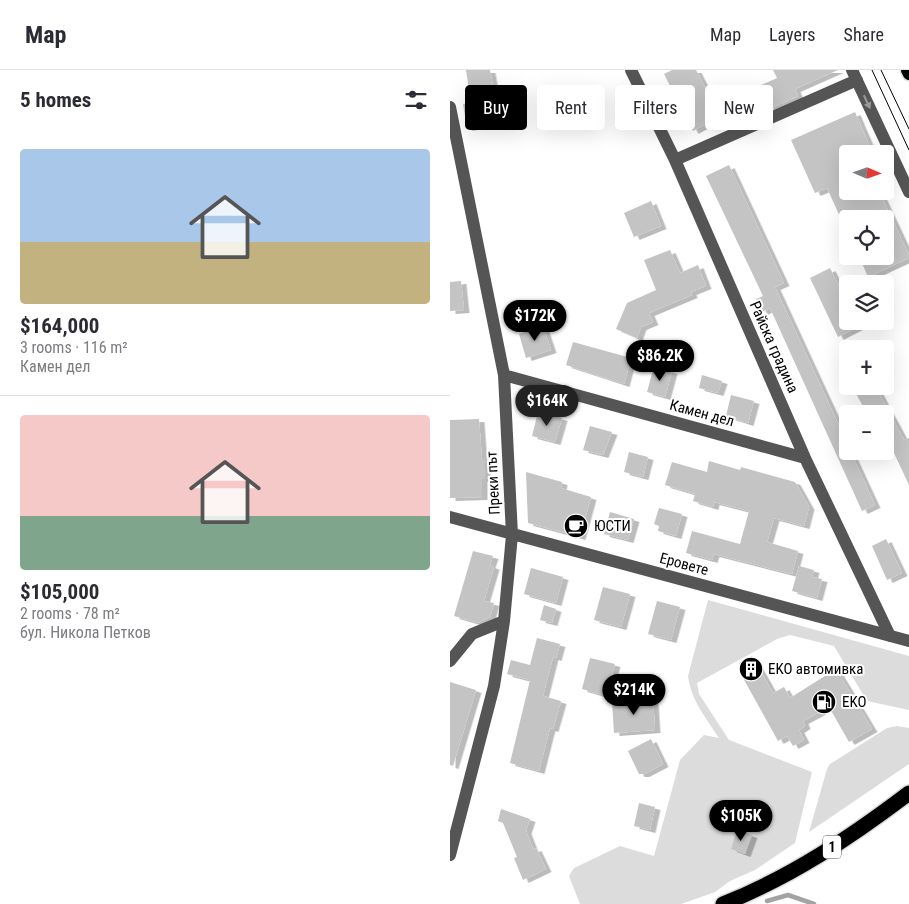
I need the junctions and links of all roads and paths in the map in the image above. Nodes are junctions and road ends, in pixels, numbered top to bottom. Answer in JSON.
{"nodes":[{"id":1,"x":631,"y":70,"type":"edge"},
{"id":2,"x":907,"y":70,"type":"edge"},
{"id":3,"x":909,"y":74,"type":"edge"},
{"id":4,"x":854,"y":75,"type":"edge"},
{"id":5,"x":450,"y":107,"type":"edge"},
{"id":6,"x":675,"y":160,"type":"junction"},
{"id":7,"x":909,"y":192,"type":"edge"},
{"id":8,"x":504,"y":375,"type":"junction"},
{"id":9,"x":805,"y":458,"type":"junction"},
{"id":10,"x":450,"y":517,"type":"edge"},
{"id":11,"x":512,"y":535,"type":"junction"},
{"id":12,"x":504,"y":621,"type":"junction"},
{"id":13,"x":890,"y":636,"type":"junction"},
{"id":14,"x":909,"y":641,"type":"edge"},
{"id":15,"x":450,"y":661,"type":"edge"},
{"id":16,"x":909,"y":793,"type":"edge"},
{"id":17,"x":450,"y":856,"type":"edge"},
{"id":18,"x":723,"y":904,"type":"edge"}],
"edges":[{"from":1,"to":6,"type":"street","name":"Райска градина"},
{"from":2,"to":3,"type":"main road"},
{"from":4,"to":6,"type":"street"},
{"from":4,"to":7,"type":"street","one_way":true},
{"from":5,"to":8,"type":"street","name":"Преки път"},
{"from":6,"to":9,"type":"street","name":"Райска градина"},
{"from":8,"to":9,"type":"street","name":"Камен дел"},
{"from":8,"to":11,"type":"street","name":"Преки път"},
{"from":9,"to":13,"type":"street","name":"Райска градина"},
{"from":10,"to":11,"type":"street","name":"Еровете"},
{"from":11,"to":12,"type":"street","name":"Преки път"},
{"from":11,"to":13,"type":"street","name":"Еровете"},
{"from":12,"to":15,"type":"street"},
{"from":12,"to":17,"type":"street","name":"Преки път"},
{"from":13,"to":14,"type":"street","name":"Еровете"},
{"from":16,"to":18,"type":"highway","number":"1"}]}
